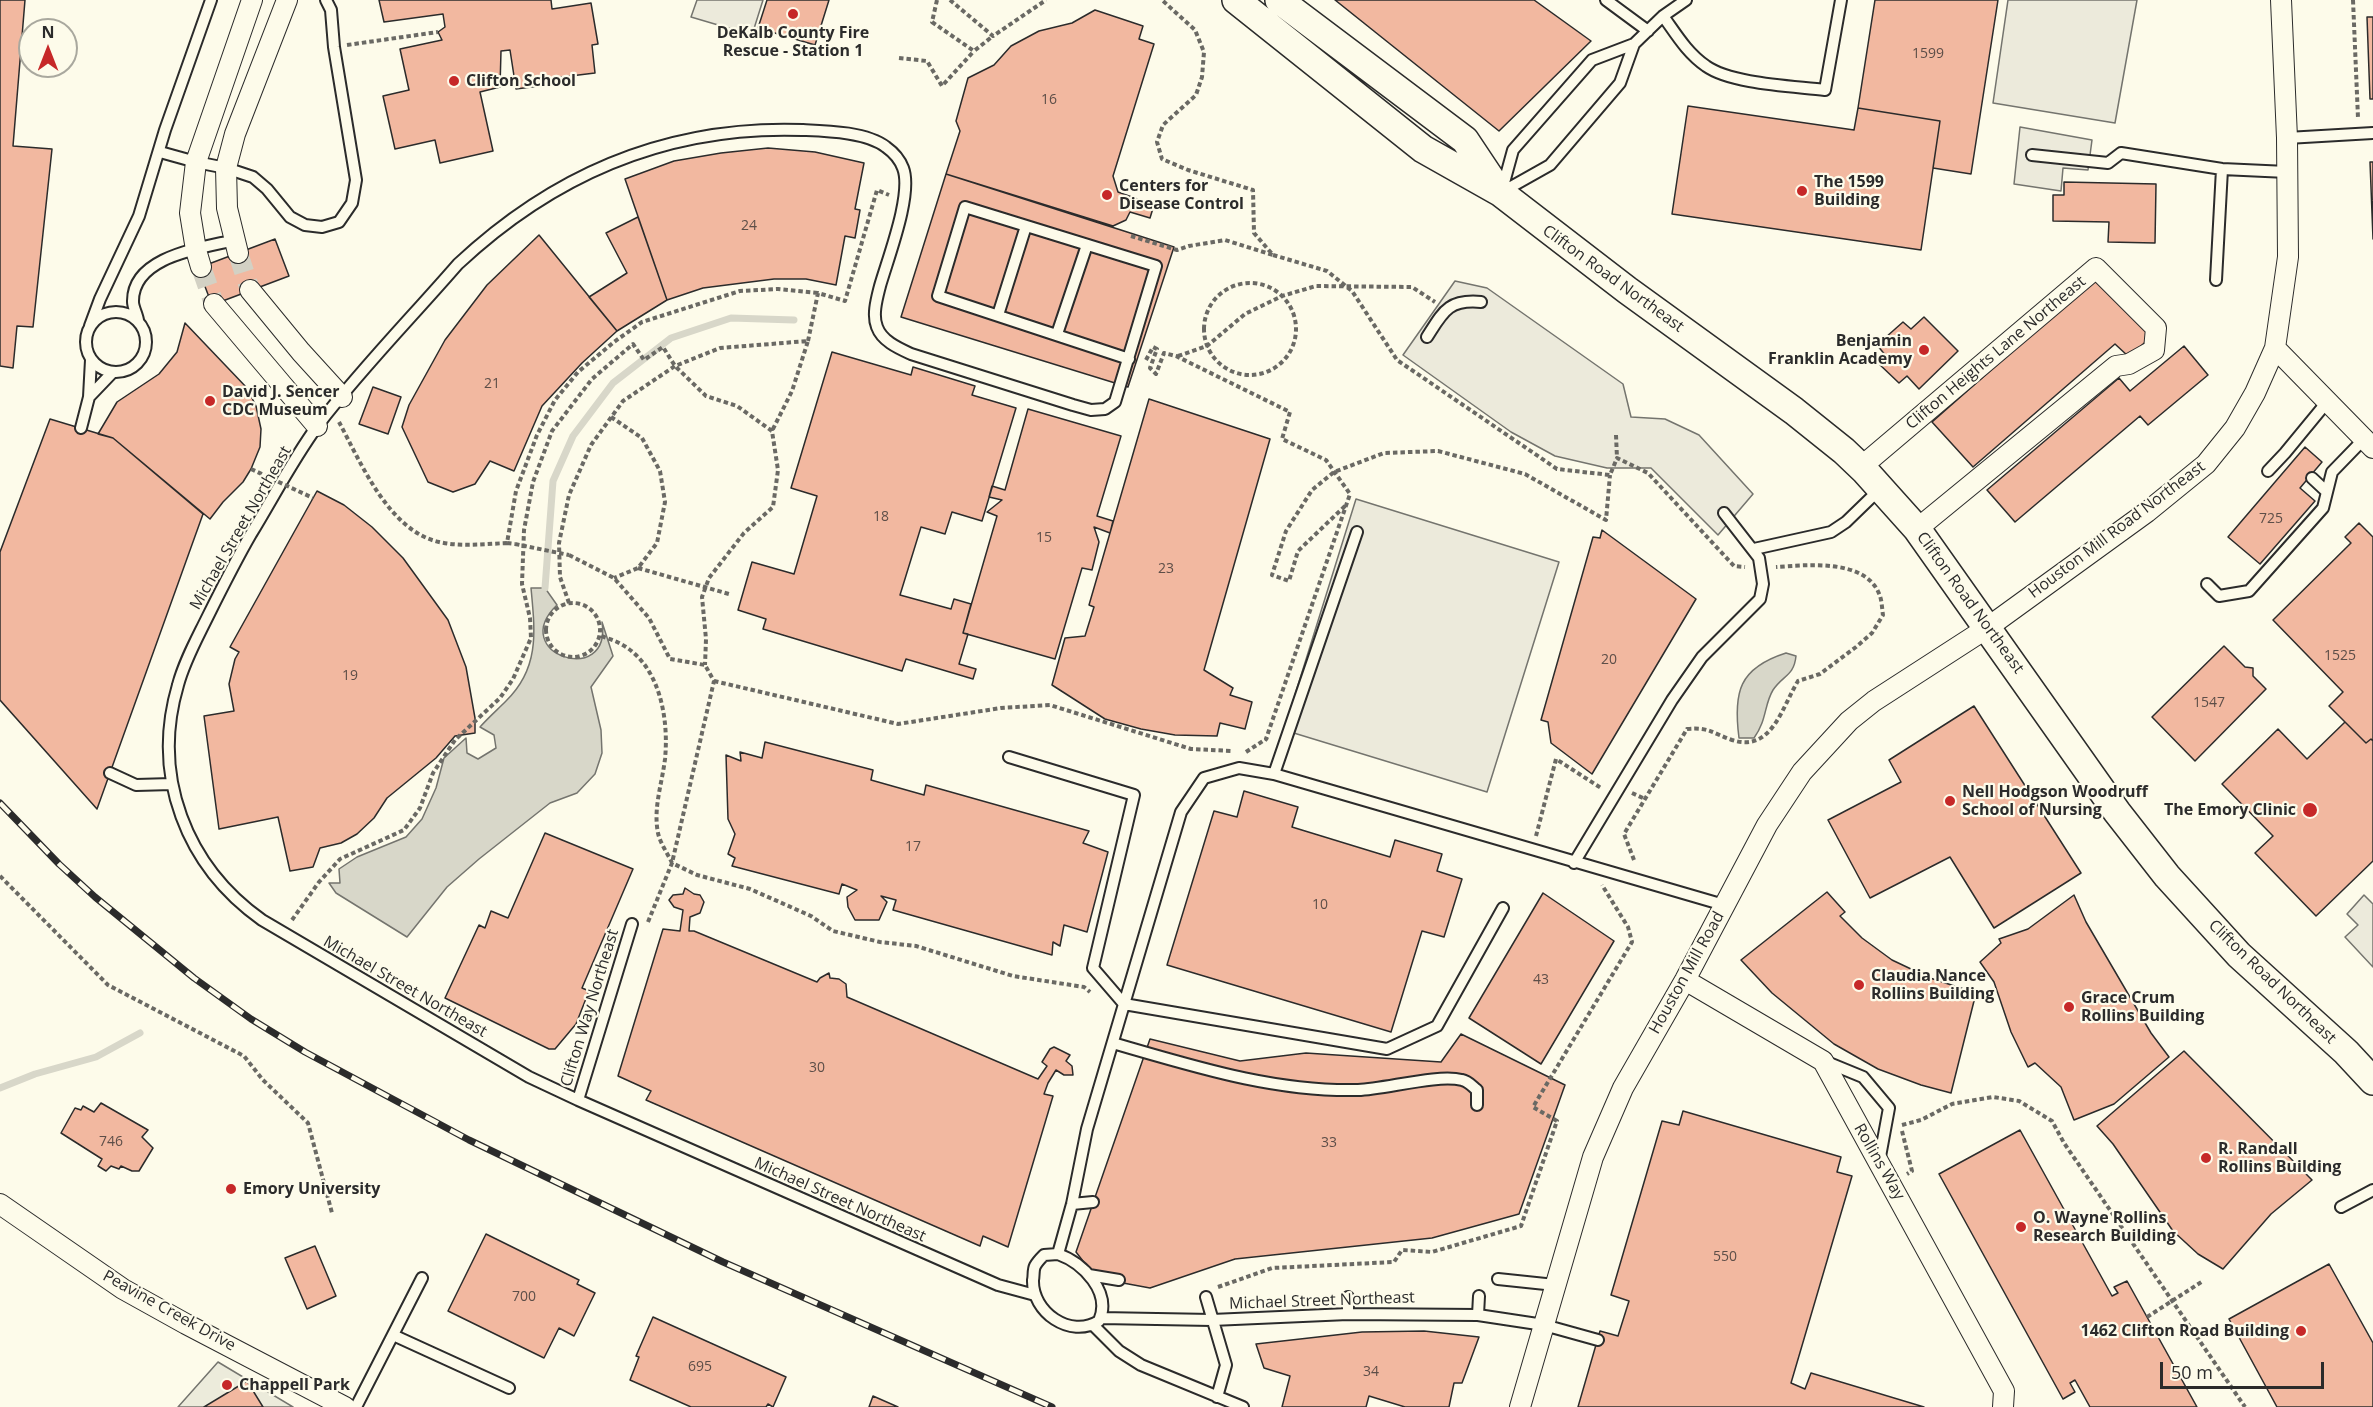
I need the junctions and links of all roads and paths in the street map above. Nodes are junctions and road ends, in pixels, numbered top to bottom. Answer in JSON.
{"nodes":[{"id":1,"x":211,"y":0,"type":"edge"},
{"id":2,"x":252,"y":0,"type":"edge"},
{"id":3,"x":287,"y":0,"type":"edge"},
{"id":4,"x":326,"y":0,"type":"edge"},
{"id":5,"x":937,"y":0,"type":"edge"},
{"id":6,"x":950,"y":0,"type":"edge"},
{"id":7,"x":1046,"y":0,"type":"edge"},
{"id":8,"x":1162,"y":0,"type":"edge"},
{"id":9,"x":1236,"y":0,"type":"edge"},
{"id":10,"x":1279,"y":0,"type":"edge"},
{"id":11,"x":1606,"y":0,"type":"edge"},
{"id":12,"x":1686,"y":0,"type":"edge"},
{"id":13,"x":1841,"y":0,"type":"edge"},
{"id":14,"x":2281,"y":0,"type":"edge"},
{"id":15,"x":2353,"y":0,"type":"edge"},
{"id":16,"x":1663,"y":16,"type":"junction"},
{"id":17,"x":1648,"y":31,"type":"junction"},
{"id":18,"x":438,"y":32,"type":"dead end"},
{"id":19,"x":993,"y":36,"type":"junction"},
{"id":20,"x":1634,"y":44,"type":"junction"},
{"id":21,"x":334,"y":46,"type":"junction"},
{"id":22,"x":974,"y":51,"type":"junction"},
{"id":23,"x":899,"y":58,"type":"dead end"},
{"id":24,"x":2358,"y":119,"type":"dead end"},
{"id":25,"x":2373,"y":133,"type":"edge"},
{"id":26,"x":2287,"y":138,"type":"junction"},
{"id":27,"x":160,"y":152,"type":"junction"},
{"id":28,"x":2032,"y":155,"type":"dead end"},
{"id":29,"x":196,"y":162,"type":"junction"},
{"id":30,"x":226,"y":168,"type":"junction"},
{"id":31,"x":2222,"y":169,"type":"junction"},
{"id":32,"x":2287,"y":172,"type":"junction"},
{"id":33,"x":1501,"y":194,"type":"junction"},
{"id":34,"x":904,"y":201,"type":"junction"},
{"id":35,"x":1026,"y":226,"type":"junction"},
{"id":36,"x":1131,"y":236,"type":"dead end"},
{"id":37,"x":1087,"y":244,"type":"junction"},
{"id":38,"x":236,"y":247,"type":"joint"},
{"id":39,"x":1273,"y":255,"type":"junction"},
{"id":40,"x":199,"y":258,"type":"junction"},
{"id":41,"x":2216,"y":280,"type":"dead end"},
{"id":42,"x":1344,"y":285,"type":"junction"},
{"id":43,"x":250,"y":291,"type":"tunnel mouth"},
{"id":44,"x":818,"y":293,"type":"junction"},
{"id":45,"x":1282,"y":296,"type":"junction"},
{"id":46,"x":1481,"y":302,"type":"dead end"},
{"id":47,"x":214,"y":304,"type":"tunnel mouth"},
{"id":48,"x":1446,"y":309,"type":"junction"},
{"id":49,"x":998,"y":315,"type":"junction"},
{"id":50,"x":140,"y":323,"type":"junction"},
{"id":51,"x":90,"y":326,"type":"junction"},
{"id":52,"x":1057,"y":334,"type":"junction"},
{"id":53,"x":1427,"y":337,"type":"dead end"},
{"id":54,"x":808,"y":341,"type":"junction"},
{"id":55,"x":1207,"y":345,"type":"junction"},
{"id":56,"x":2275,"y":348,"type":"junction"},
{"id":57,"x":1176,"y":356,"type":"junction"},
{"id":58,"x":91,"y":360,"type":"junction"},
{"id":59,"x":1127,"y":364,"type":"junction"},
{"id":60,"x":675,"y":366,"type":"junction"},
{"id":61,"x":112,"y":373,"type":"junction"},
{"id":62,"x":89,"y":397,"type":"junction"},
{"id":63,"x":2327,"y":402,"type":"junction"},
{"id":64,"x":337,"y":403,"type":"junction"},
{"id":65,"x":611,"y":417,"type":"junction"},
{"id":66,"x":317,"y":426,"type":"junction"},
{"id":67,"x":81,"y":428,"type":"dead end"},
{"id":68,"x":772,"y":431,"type":"junction"},
{"id":69,"x":1616,"y":435,"type":"dead end"},
{"id":70,"x":2369,"y":443,"type":"edge"},
{"id":71,"x":1617,"y":458,"type":"junction"},
{"id":72,"x":1861,"y":467,"type":"junction"},
{"id":73,"x":251,"y":469,"type":"dead end"},
{"id":74,"x":2268,"y":471,"type":"dead end"},
{"id":75,"x":1334,"y":472,"type":"junction"},
{"id":76,"x":1610,"y":476,"type":"junction"},
{"id":77,"x":2312,"y":478,"type":"dead end"},
{"id":78,"x":1880,"y":488,"type":"junction"},
{"id":79,"x":2327,"y":492,"type":"junction"},
{"id":80,"x":314,"y":498,"type":"dead end"},
{"id":81,"x":1346,"y":506,"type":"junction"},
{"id":82,"x":1724,"y":513,"type":"dead end"},
{"id":83,"x":1917,"y":529,"type":"junction"},
{"id":84,"x":1357,"y":532,"type":"dead end"},
{"id":85,"x":507,"y":543,"type":"junction"},
{"id":86,"x":1754,"y":549,"type":"junction"},
{"id":87,"x":638,"y":568,"type":"junction"},
{"id":88,"x":1762,"y":568,"type":"junction"},
{"id":89,"x":614,"y":578,"type":"junction"},
{"id":90,"x":2207,"y":584,"type":"dead end"},
{"id":91,"x":706,"y":588,"type":"junction"},
{"id":92,"x":729,"y":594,"type":"dead end"},
{"id":93,"x":569,"y":603,"type":"junction"},
{"id":94,"x":1987,"y":628,"type":"junction"},
{"id":95,"x":599,"y":635,"type":"junction"},
{"id":96,"x":705,"y":665,"type":"junction"},
{"id":97,"x":714,"y":681,"type":"junction"},
{"id":98,"x":1266,"y":739,"type":"junction"},
{"id":99,"x":1284,"y":746,"type":"junction"},
{"id":100,"x":1009,"y":757,"type":"dead end"},
{"id":101,"x":110,"y":773,"type":"dead end"},
{"id":102,"x":1274,"y":774,"type":"junction"},
{"id":103,"x":172,"y":784,"type":"junction"},
{"id":104,"x":1614,"y":797,"type":"junction"},
{"id":105,"x":1645,"y":799,"type":"junction"},
{"id":106,"x":1532,"y":850,"type":"junction"},
{"id":107,"x":672,"y":863,"type":"junction"},
{"id":108,"x":1574,"y":863,"type":"junction"},
{"id":109,"x":1641,"y":863,"type":"dead end"},
{"id":110,"x":0,"y":876,"type":"edge"},
{"id":111,"x":1600,"y":881,"type":"dead end"},
{"id":112,"x":1724,"y":905,"type":"junction"},
{"id":113,"x":1503,"y":908,"type":"dead end"},
{"id":114,"x":632,"y":924,"type":"joint"},
{"id":115,"x":283,"y":933,"type":"junction"},
{"id":116,"x":1685,"y":980,"type":"junction"},
{"id":117,"x":1124,"y":1004,"type":"junction"},
{"id":118,"x":1120,"y":1017,"type":"junction"},
{"id":119,"x":1113,"y":1043,"type":"junction"},
{"id":120,"x":1823,"y":1061,"type":"junction"},
{"id":121,"x":2373,"y":1081,"type":"edge"},
{"id":122,"x":578,"y":1100,"type":"junction"},
{"id":123,"x":1477,"y":1105,"type":"dead end"},
{"id":124,"x":1879,"y":1162,"type":"junction"},
{"id":125,"x":1892,"y":1185,"type":"junction"},
{"id":126,"x":2373,"y":1190,"type":"edge"},
{"id":127,"x":1093,"y":1202,"type":"dead end"},
{"id":128,"x":0,"y":1204,"type":"edge"},
{"id":129,"x":1072,"y":1204,"type":"junction"},
{"id":130,"x":2341,"y":1207,"type":"dead end"},
{"id":131,"x":332,"y":1213,"type":"dead end"},
{"id":132,"x":1058,"y":1254,"type":"junction"},
{"id":133,"x":1089,"y":1275,"type":"junction"},
{"id":134,"x":422,"y":1278,"type":"dead end"},
{"id":135,"x":1498,"y":1279,"type":"dead end"},
{"id":136,"x":1119,"y":1280,"type":"dead end"},
{"id":137,"x":2204,"y":1281,"type":"dead end"},
{"id":138,"x":1555,"y":1285,"type":"junction"},
{"id":139,"x":1217,"y":1287,"type":"dead end"},
{"id":140,"x":1035,"y":1295,"type":"junction"},
{"id":141,"x":1479,"y":1296,"type":"dead end"},
{"id":142,"x":1206,"y":1297,"type":"dead end"},
{"id":143,"x":1348,"y":1297,"type":"dead end"},
{"id":144,"x":2173,"y":1301,"type":"junction"},
{"id":145,"x":1348,"y":1314,"type":"junction"},
{"id":146,"x":1478,"y":1315,"type":"junction"},
{"id":147,"x":2147,"y":1317,"type":"dead end"},
{"id":148,"x":1212,"y":1320,"type":"junction"},
{"id":149,"x":1097,"y":1322,"type":"junction"},
{"id":150,"x":1544,"y":1325,"type":"junction"},
{"id":151,"x":393,"y":1335,"type":"junction"},
{"id":152,"x":1598,"y":1340,"type":"dead end"},
{"id":153,"x":509,"y":1388,"type":"dead end"},
{"id":154,"x":1217,"y":1397,"type":"junction"},
{"id":155,"x":345,"y":1407,"type":"edge"},
{"id":156,"x":356,"y":1407,"type":"edge"},
{"id":157,"x":1243,"y":1407,"type":"edge"},
{"id":158,"x":1520,"y":1407,"type":"edge"},
{"id":159,"x":2003,"y":1407,"type":"edge"},
{"id":160,"x":2245,"y":1407,"type":"edge"}],
"edges":[{"from":1,"to":27,"type":"lane"},
{"from":2,"to":29,"type":"street"},
{"from":3,"to":30,"type":"street"},
{"from":4,"to":21,"type":"lane"},
{"from":5,"to":22,"type":"path"},
{"from":6,"to":19,"type":"path"},
{"from":7,"to":19,"type":"path"},
{"from":8,"to":39,"type":"path"},
{"from":9,"to":33,"type":"main road","name":"Clifton Road Northeast"},
{"from":10,"to":33,"type":"main road","name":"Clifton Road Northeast"},
{"from":11,"to":17,"type":"lane"},
{"from":12,"to":16,"type":"lane"},
{"from":13,"to":16,"type":"lane"},
{"from":14,"to":26,"type":"street","name":"Houston Mill Road Northeast"},
{"from":15,"to":24,"type":"path"},
{"from":16,"to":17,"type":"lane"},
{"from":17,"to":20,"type":"lane"},
{"from":18,"to":21,"type":"path"},
{"from":19,"to":22,"type":"path"},
{"from":20,"to":33,"type":"lane"},
{"from":20,"to":33,"type":"lane"},
{"from":21,"to":30,"type":"lane"},
{"from":22,"to":23,"type":"path"},
{"from":25,"to":26,"type":"lane"},
{"from":26,"to":32,"type":"street","name":"Houston Mill Road Northeast"},
{"from":27,"to":29,"type":"lane"},
{"from":27,"to":51,"type":"lane"},
{"from":28,"to":31,"type":"lane"},
{"from":29,"to":30,"type":"lane"},
{"from":29,"to":40,"type":"street"},
{"from":30,"to":38,"type":"street"},
{"from":31,"to":32,"type":"lane"},
{"from":31,"to":41,"type":"lane"},
{"from":32,"to":56,"type":"street","name":"Houston Mill Road Northeast"},
{"from":33,"to":72,"type":"main road","name":"Clifton Road Northeast"},
{"from":34,"to":44,"type":"path"},
{"from":34,"to":59,"type":"lane"},
{"from":34,"to":64,"type":"lane","name":"Michael Street Northeast"},
{"from":35,"to":37,"type":"lane"},
{"from":35,"to":49,"type":"lane"},
{"from":35,"to":49,"type":"lane"},
{"from":36,"to":39,"type":"path"},
{"from":37,"to":52,"type":"lane"},
{"from":37,"to":59,"type":"lane"},
{"from":38,"to":40,"type":"lane"},
{"from":39,"to":42,"type":"path"},
{"from":40,"to":50,"type":"lane"},
{"from":42,"to":45,"type":"path"},
{"from":42,"to":48,"type":"path"},
{"from":42,"to":76,"type":"path"},
{"from":43,"to":64,"type":"street"},
{"from":44,"to":54,"type":"path"},
{"from":44,"to":85,"type":"path"},
{"from":45,"to":55,"type":"path"},
{"from":45,"to":55,"type":"path"},
{"from":45,"to":55,"type":"path"},
{"from":46,"to":48,"type":"lane"},
{"from":47,"to":66,"type":"street"},
{"from":48,"to":53,"type":"lane"},
{"from":49,"to":52,"type":"lane"},
{"from":50,"to":51,"type":"lane"},
{"from":50,"to":61,"type":"lane"},
{"from":51,"to":58,"type":"lane"},
{"from":52,"to":59,"type":"lane"},
{"from":54,"to":60,"type":"path"},
{"from":54,"to":68,"type":"path"},
{"from":55,"to":57,"type":"path"},
{"from":56,"to":63,"type":"street"},
{"from":56,"to":94,"type":"street","name":"Houston Mill Road Northeast"},
{"from":57,"to":59,"type":"path"},
{"from":57,"to":75,"type":"path"},
{"from":58,"to":61,"type":"lane"},
{"from":58,"to":62,"type":"lane"},
{"from":60,"to":65,"type":"path"},
{"from":60,"to":68,"type":"path"},
{"from":60,"to":115,"type":"path"},
{"from":61,"to":62,"type":"lane"},
{"from":62,"to":67,"type":"lane"},
{"from":63,"to":70,"type":"street"},
{"from":63,"to":74,"type":"lane"},
{"from":64,"to":66,"type":"lane","name":"Michael Street Northeast"},
{"from":64,"to":85,"type":"path"},
{"from":65,"to":87,"type":"path"},
{"from":65,"to":93,"type":"path"},
{"from":66,"to":103,"type":"lane","name":"Michael Street Northeast"},
{"from":68,"to":91,"type":"path"},
{"from":69,"to":71,"type":"path"},
{"from":70,"to":79,"type":"lane"},
{"from":71,"to":76,"type":"path"},
{"from":71,"to":88,"type":"path"},
{"from":72,"to":78,"type":"main road","name":"Clifton Road Northeast"},
{"from":72,"to":83,"type":"street","name":"Clifton Heights Lane Northeast"},
{"from":73,"to":80,"type":"path","bridge":true},
{"from":75,"to":76,"type":"path"},
{"from":75,"to":81,"type":"path"},
{"from":75,"to":81,"type":"path"},
{"from":77,"to":79,"type":"lane"},
{"from":78,"to":83,"type":"main road","name":"Clifton Road Northeast"},
{"from":78,"to":86,"type":"lane"},
{"from":79,"to":90,"type":"lane"},
{"from":81,"to":98,"type":"path"},
{"from":82,"to":86,"type":"lane"},
{"from":83,"to":94,"type":"main road","name":"Clifton Road Northeast"},
{"from":84,"to":99,"type":"lane"},
{"from":85,"to":89,"type":"path","bridge":true},
{"from":86,"to":88,"type":"lane"},
{"from":87,"to":89,"type":"path"},
{"from":87,"to":91,"type":"path"},
{"from":88,"to":104,"type":"lane"},
{"from":88,"to":105,"type":"path"},
{"from":89,"to":96,"type":"path"},
{"from":91,"to":92,"type":"path"},
{"from":91,"to":96,"type":"path"},
{"from":93,"to":95,"type":"path"},
{"from":93,"to":95,"type":"path"},
{"from":94,"to":112,"type":"street","name":"Houston Mill Road"},
{"from":94,"to":121,"type":"main road","name":"Clifton Road Northeast"},
{"from":95,"to":107,"type":"path"},
{"from":96,"to":97,"type":"path"},
{"from":97,"to":98,"type":"path"},
{"from":97,"to":107,"type":"path"},
{"from":98,"to":99,"type":"path"},
{"from":99,"to":102,"type":"lane"},
{"from":100,"to":117,"type":"lane"},
{"from":101,"to":103,"type":"lane"},
{"from":102,"to":106,"type":"lane"},
{"from":102,"to":117,"type":"lane"},
{"from":103,"to":115,"type":"lane","name":"Michael Street Northeast"},
{"from":104,"to":105,"type":"path"},
{"from":104,"to":106,"type":"path"},
{"from":104,"to":108,"type":"lane"},
{"from":105,"to":109,"type":"path"},
{"from":106,"to":108,"type":"lane"},
{"from":107,"to":114,"type":"path"},
{"from":107,"to":118,"type":"path"},
{"from":108,"to":112,"type":"lane"},
{"from":110,"to":131,"type":"path"},
{"from":111,"to":139,"type":"path"},
{"from":112,"to":116,"type":"street","name":"Houston Mill Road"},
{"from":113,"to":117,"type":"lane"},
{"from":114,"to":122,"type":"lane","name":"Clifton Way Northeast"},
{"from":115,"to":122,"type":"lane","name":"Michael Street Northeast"},
{"from":116,"to":120,"type":"street"},
{"from":116,"to":138,"type":"street","name":"Houston Mill Road"},
{"from":117,"to":118,"type":"lane"},
{"from":118,"to":119,"type":"lane"},
{"from":119,"to":123,"type":"lane"},
{"from":119,"to":129,"type":"lane"},
{"from":120,"to":124,"type":"street","name":"Rollins Way"},
{"from":120,"to":124,"type":"lane"},
{"from":122,"to":140,"type":"lane","name":"Michael Street Northeast"},
{"from":124,"to":125,"type":"street","name":"Rollins Way"},
{"from":125,"to":144,"type":"path"},
{"from":125,"to":159,"type":"street","name":"Rollins Way"},
{"from":126,"to":130,"type":"lane"},
{"from":127,"to":129,"type":"lane"},
{"from":128,"to":155,"type":"street","name":"Peavine Creek Drive"},
{"from":129,"to":132,"type":"lane"},
{"from":132,"to":133,"type":"lane"},
{"from":132,"to":140,"type":"lane"},
{"from":133,"to":136,"type":"lane"},
{"from":133,"to":149,"type":"lane"},
{"from":134,"to":151,"type":"lane"},
{"from":135,"to":138,"type":"lane"},
{"from":137,"to":144,"type":"path"},
{"from":138,"to":150,"type":"street","name":"Houston Mill Road"},
{"from":140,"to":149,"type":"lane"},
{"from":141,"to":146,"type":"lane"},
{"from":142,"to":148,"type":"lane"},
{"from":143,"to":145,"type":"lane"},
{"from":144,"to":147,"type":"path"},
{"from":144,"to":160,"type":"path"},
{"from":145,"to":146,"type":"lane","name":"Michael Street Northeast"},
{"from":145,"to":148,"type":"lane","name":"Michael Street Northeast"},
{"from":146,"to":150,"type":"lane","name":"Michael Street Northeast"},
{"from":148,"to":149,"type":"lane","name":"Michael Street Northeast"},
{"from":148,"to":154,"type":"lane"},
{"from":149,"to":154,"type":"lane"},
{"from":150,"to":152,"type":"lane","name":"Michael Street Northeast"},
{"from":150,"to":158,"type":"street","name":"Houston Mill Road"},
{"from":151,"to":153,"type":"lane"},
{"from":151,"to":156,"type":"lane"},
{"from":154,"to":157,"type":"lane"}]}
